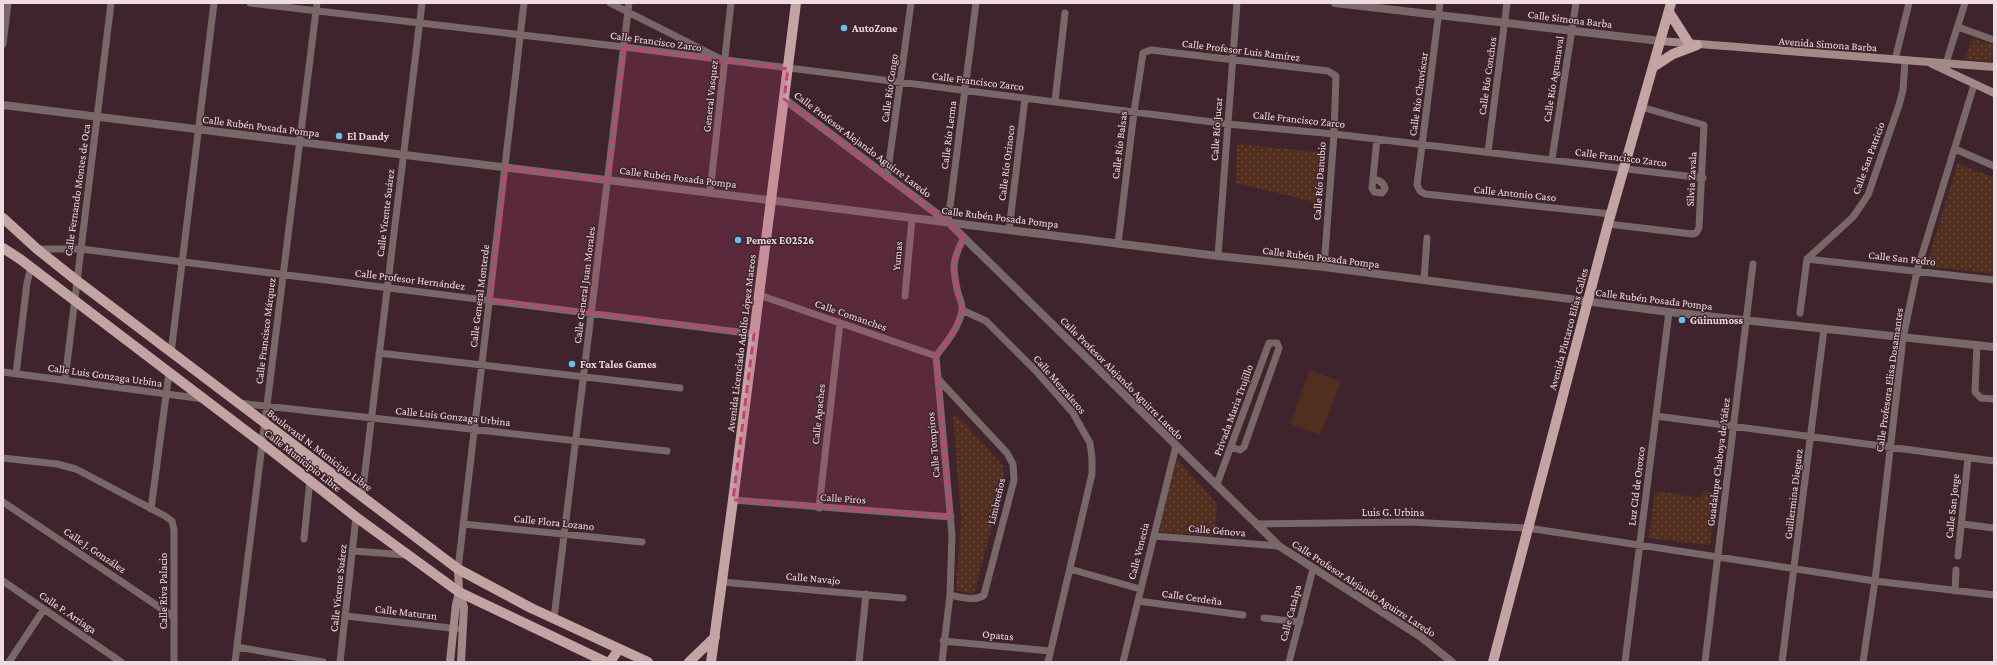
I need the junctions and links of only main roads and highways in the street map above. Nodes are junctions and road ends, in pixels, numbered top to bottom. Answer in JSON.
{"nodes":[{"id":1,"x":796,"y":3,"type":"edge"},
{"id":2,"x":1670,"y":7,"type":"edge"},
{"id":3,"x":1660,"y":41,"type":"junction"},
{"id":4,"x":1694,"y":45,"type":"junction"},
{"id":5,"x":1930,"y":62,"type":"junction"},
{"id":6,"x":1653,"y":67,"type":"junction"},
{"id":7,"x":1994,"y":67,"type":"edge"},
{"id":8,"x":1994,"y":93,"type":"edge"},
{"id":9,"x":3,"y":218,"type":"edge"},
{"id":10,"x":3,"y":248,"type":"edge"},
{"id":11,"x":458,"y":569,"type":"junction"},
{"id":12,"x":459,"y":592,"type":"junction"},
{"id":13,"x":715,"y":637,"type":"junction"},
{"id":14,"x":619,"y":649,"type":"junction"},
{"id":15,"x":450,"y":662,"type":"edge"},
{"id":16,"x":462,"y":662,"type":"edge"},
{"id":17,"x":606,"y":662,"type":"edge"},
{"id":18,"x":610,"y":662,"type":"edge"},
{"id":19,"x":648,"y":662,"type":"edge"},
{"id":20,"x":689,"y":662,"type":"edge"},
{"id":21,"x":711,"y":662,"type":"edge"},
{"id":22,"x":1493,"y":662,"type":"edge"}],
"edges":[{"from":1,"to":13,"type":"main road","name":"Avenida Licenciado Adolfo López Mateos"},
{"from":2,"to":3,"type":"main road","name":"Avenida Plutarco Elías Calles"},
{"from":2,"to":4,"type":"main road"},
{"from":3,"to":4,"type":"main road","name":"Avenida Simona Barba"},
{"from":3,"to":6,"type":"main road","name":"Avenida Plutarco Elías Calles"},
{"from":4,"to":5,"type":"main road","name":"Avenida Simona Barba"},
{"from":4,"to":6,"type":"main road"},
{"from":5,"to":7,"type":"main road","name":"Avenida Simona Barba"},
{"from":5,"to":8,"type":"main road"},
{"from":6,"to":22,"type":"main road","name":"Avenida Plutarco Elías Calles"},
{"from":9,"to":11,"type":"main road","name":"Boulevard N. Municipio Libre"},
{"from":10,"to":12,"type":"main road","name":"Calle Municipio Libre"},
{"from":11,"to":12,"type":"main road","name":"Calle General Monterde"},
{"from":11,"to":14,"type":"main road","name":"Boulevard N. Municipio Libre"},
{"from":12,"to":15,"type":"main road","name":"Calle General Monterde"},
{"from":12,"to":16,"type":"main road","name":"Calle General Monterde"},
{"from":12,"to":17,"type":"main road","name":"Calle Municipio Libre"},
{"from":13,"to":20,"type":"main road"},
{"from":13,"to":21,"type":"main road","name":"Avenida Licenciado Adolfo López Mateos"},
{"from":14,"to":18,"type":"main road"},
{"from":14,"to":19,"type":"main road","name":"Boulevard N. Municipio Libre"}]}
